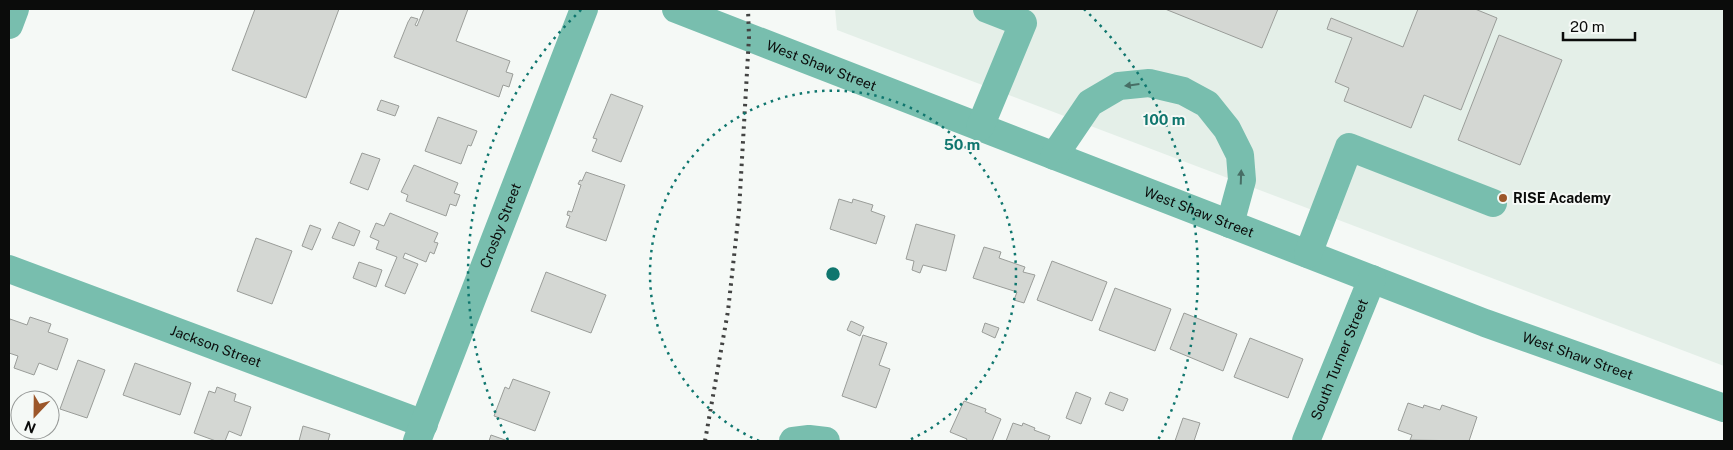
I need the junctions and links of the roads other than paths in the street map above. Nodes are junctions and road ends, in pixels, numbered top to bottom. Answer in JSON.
{"nodes":[{"id":1,"x":15,"y":9,"type":"edge"},
{"id":2,"x":584,"y":9,"type":"edge"},
{"id":3,"x":676,"y":9,"type":"edge"},
{"id":4,"x":987,"y":9,"type":"edge"},
{"id":5,"x":9,"y":25,"type":"edge"},
{"id":6,"x":980,"y":127,"type":"junction"},
{"id":7,"x":1054,"y":156,"type":"junction"},
{"id":8,"x":1493,"y":203,"type":"dead end"},
{"id":9,"x":1230,"y":224,"type":"junction"},
{"id":10,"x":1308,"y":254,"type":"junction"},
{"id":11,"x":9,"y":269,"type":"edge"},
{"id":12,"x":1372,"y":279,"type":"junction"},
{"id":13,"x":1724,"y":408,"type":"edge"},
{"id":14,"x":420,"y":433,"type":"edge"},
{"id":15,"x":794,"y":441,"type":"edge"},
{"id":16,"x":826,"y":441,"type":"edge"},
{"id":17,"x":1306,"y":441,"type":"edge"}],
"edges":[{"from":1,"to":5,"type":"street"},
{"from":2,"to":14,"type":"street","name":"Crosby Street"},
{"from":3,"to":6,"type":"street","name":"West Shaw Street"},
{"from":4,"to":6,"type":"street"},
{"from":6,"to":7,"type":"street","name":"West Shaw Street"},
{"from":7,"to":9,"type":"street","name":"West Shaw Street"},
{"from":9,"to":7,"type":"street","one_way":true},
{"from":8,"to":10,"type":"street"},
{"from":9,"to":10,"type":"street","name":"West Shaw Street"},
{"from":10,"to":12,"type":"street","name":"West Shaw Street"},
{"from":11,"to":14,"type":"street","name":"Jackson Street"},
{"from":12,"to":13,"type":"street","name":"West Shaw Street"},
{"from":12,"to":17,"type":"street","name":"South Turner Street"},
{"from":15,"to":16,"type":"street"}]}
